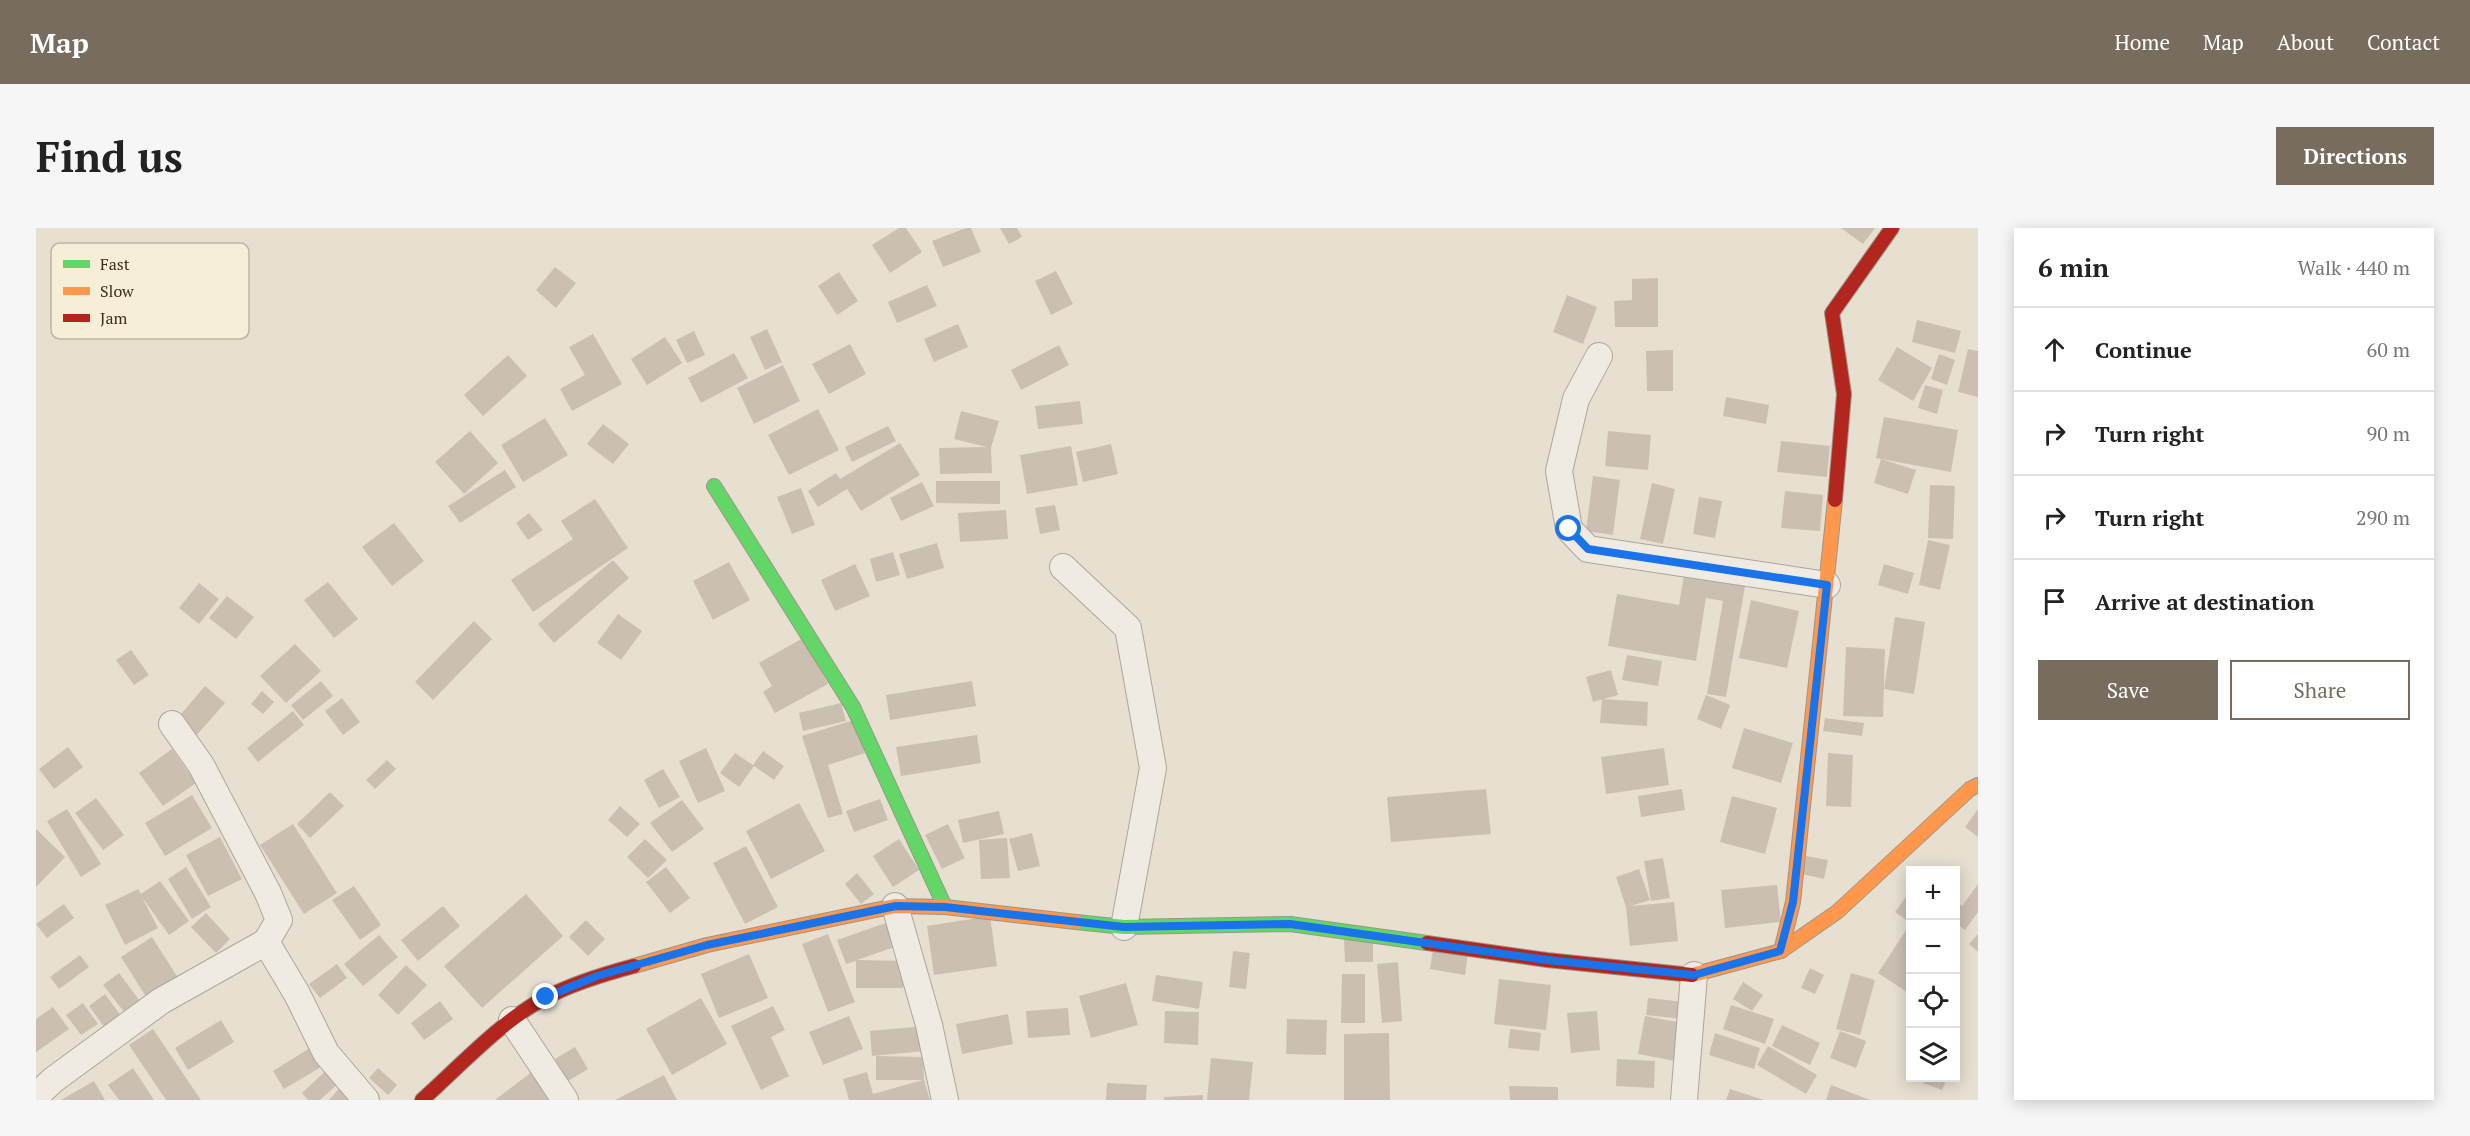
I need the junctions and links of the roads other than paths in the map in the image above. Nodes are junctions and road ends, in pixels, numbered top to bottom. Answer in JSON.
{"nodes":[{"id":1,"x":1892,"y":228,"type":"edge"},
{"id":2,"x":1599,"y":356,"type":"dead end"},
{"id":3,"x":714,"y":486,"type":"dead end"},
{"id":4,"x":1063,"y":567,"type":"dead end"},
{"id":5,"x":1827,"y":585,"type":"junction"},
{"id":6,"x":172,"y":724,"type":"dead end"},
{"id":7,"x":1978,"y":785,"type":"edge"},
{"id":8,"x":896,"y":906,"type":"junction"},
{"id":9,"x":945,"y":907,"type":"junction"},
{"id":10,"x":1124,"y":927,"type":"junction"},
{"id":11,"x":266,"y":942,"type":"junction"},
{"id":12,"x":1780,"y":951,"type":"junction"},
{"id":13,"x":1694,"y":975,"type":"junction"},
{"id":14,"x":512,"y":1020,"type":"junction"},
{"id":15,"x":36,"y":1096,"type":"edge"},
{"id":16,"x":366,"y":1100,"type":"edge"},
{"id":17,"x":422,"y":1100,"type":"edge"},
{"id":18,"x":565,"y":1100,"type":"edge"},
{"id":19,"x":945,"y":1100,"type":"edge"},
{"id":20,"x":1684,"y":1100,"type":"edge"}],
"edges":[{"from":1,"to":5,"type":"street"},
{"from":2,"to":5,"type":"street"},
{"from":3,"to":9,"type":"street"},
{"from":4,"to":10,"type":"street"},
{"from":5,"to":12,"type":"street"},
{"from":6,"to":11,"type":"street"},
{"from":7,"to":12,"type":"street"},
{"from":8,"to":9,"type":"street"},
{"from":8,"to":14,"type":"street"},
{"from":8,"to":19,"type":"street"},
{"from":9,"to":10,"type":"street"},
{"from":10,"to":13,"type":"street"},
{"from":11,"to":15,"type":"street"},
{"from":11,"to":16,"type":"street"},
{"from":12,"to":13,"type":"street"},
{"from":13,"to":20,"type":"street"},
{"from":14,"to":17,"type":"street"},
{"from":14,"to":18,"type":"street"}]}
